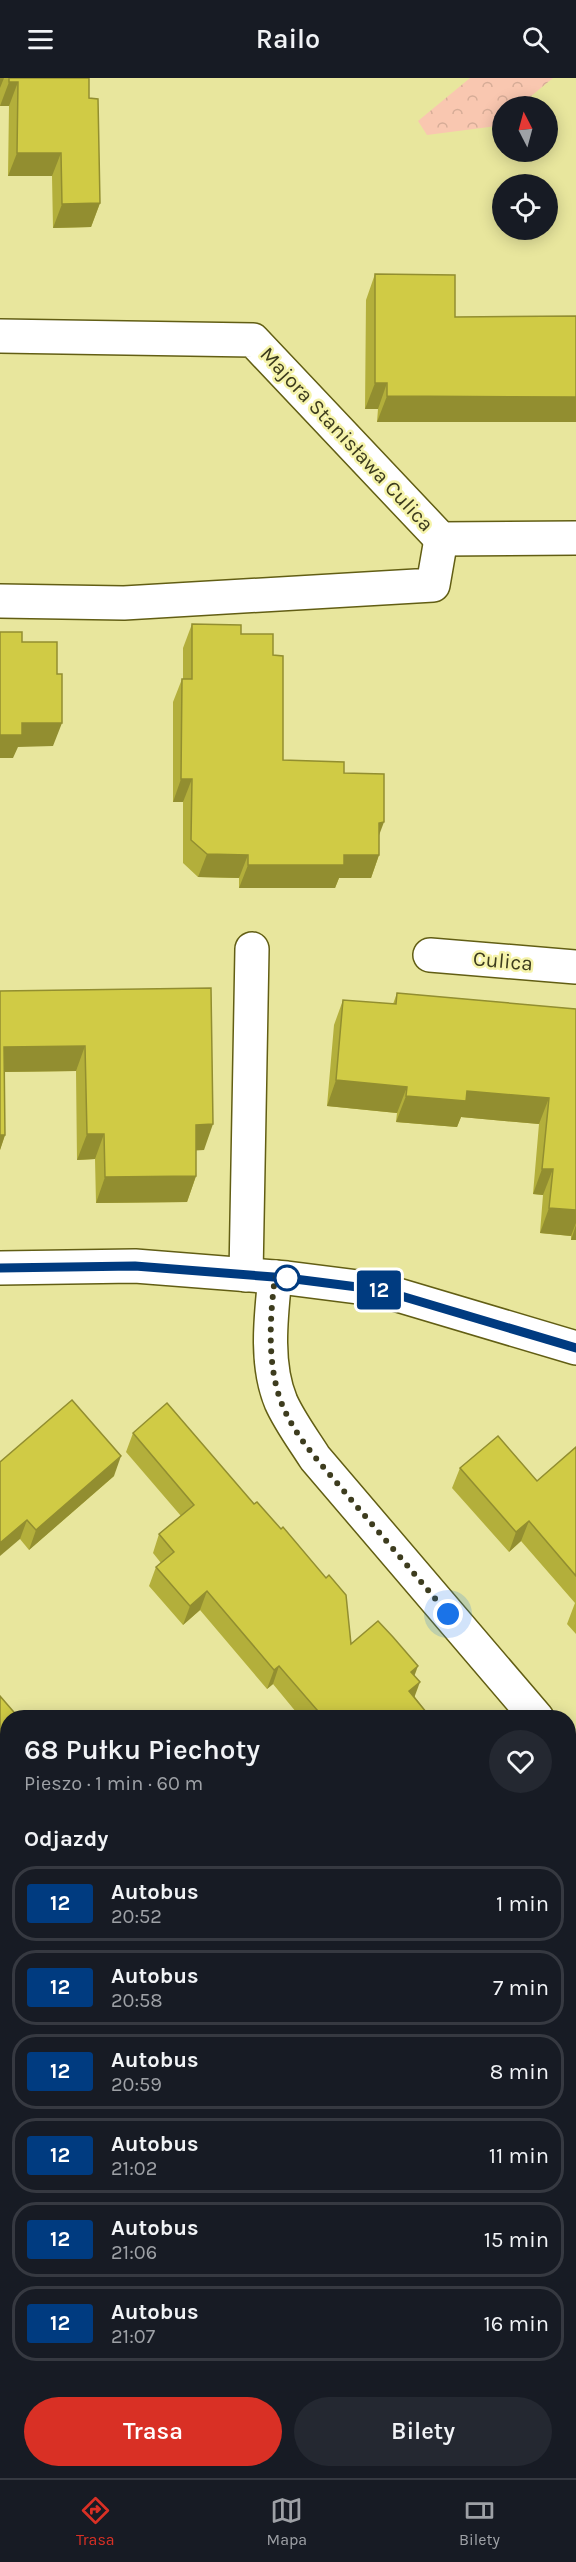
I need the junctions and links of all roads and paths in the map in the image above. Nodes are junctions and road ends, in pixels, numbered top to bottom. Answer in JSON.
{"nodes":[{"id":1,"x":0,"y":336,"type":"edge"},
{"id":2,"x":576,"y":538,"type":"edge"},
{"id":3,"x":441,"y":539,"type":"junction"},
{"id":4,"x":0,"y":601,"type":"edge"},
{"id":5,"x":252,"y":949,"type":"dead end"},
{"id":6,"x":430,"y":955,"type":"dead end"},
{"id":7,"x":576,"y":967,"type":"edge"},
{"id":8,"x":0,"y":1268,"type":"edge"},
{"id":9,"x":261,"y":1276,"type":"junction"},
{"id":10,"x":576,"y":1348,"type":"edge"},
{"id":11,"x":530,"y":1710,"type":"edge"}],
"edges":[{"from":1,"to":3,"type":"street","name":"Majora Stanisława Culica"},
{"from":2,"to":3,"type":"street","name":"Majora Stanisława Culica"},
{"from":3,"to":4,"type":"street","name":"Majora Stanisława Culica"},
{"from":5,"to":9,"type":"street"},
{"from":6,"to":7,"type":"street","name":"Culica"},
{"from":8,"to":9,"type":"street"},
{"from":9,"to":10,"type":"street"},
{"from":9,"to":11,"type":"street"}]}
